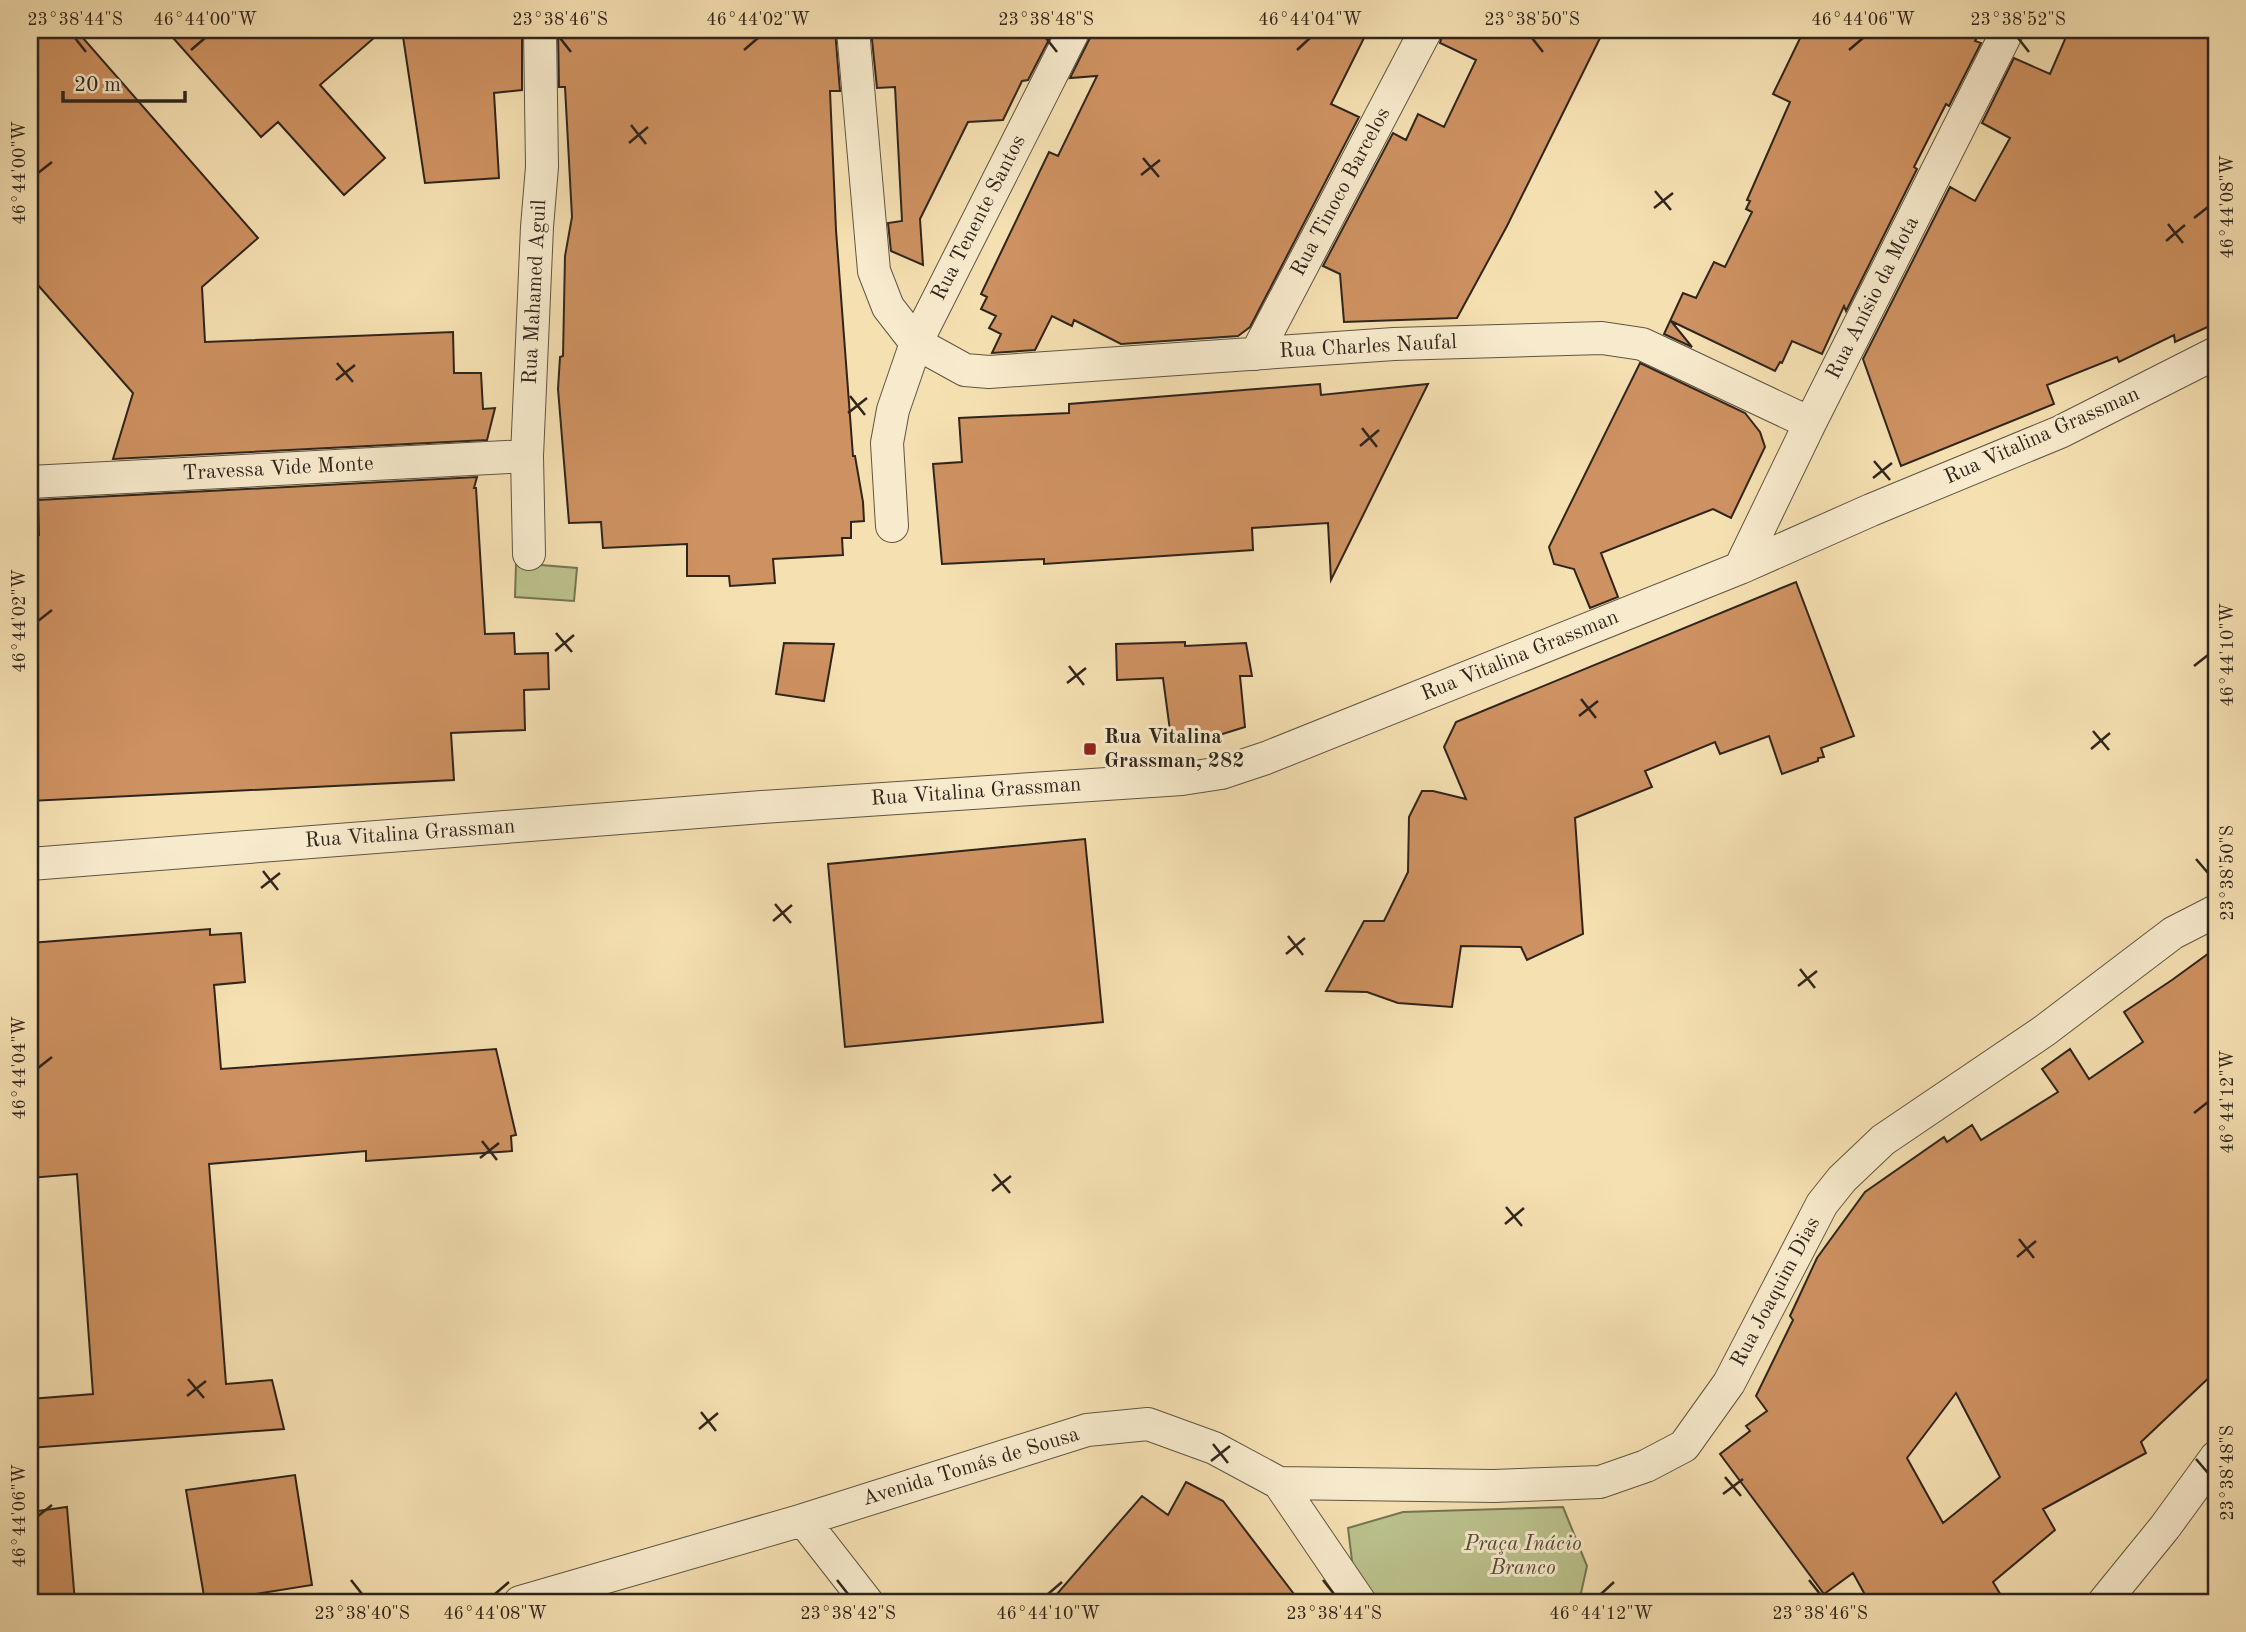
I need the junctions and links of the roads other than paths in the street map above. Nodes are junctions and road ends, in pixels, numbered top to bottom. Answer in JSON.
{"nodes":[{"id":1,"x":540,"y":30,"type":"edge"},
{"id":2,"x":853,"y":30,"type":"edge"},
{"id":3,"x":1074,"y":30,"type":"edge"},
{"id":4,"x":1426,"y":30,"type":"edge"},
{"id":5,"x":2008,"y":30,"type":"edge"},
{"id":6,"x":916,"y":343,"type":"junction"},
{"id":7,"x":1256,"y":354,"type":"junction"},
{"id":8,"x":2216,"y":354,"type":"edge"},
{"id":9,"x":1810,"y":423,"type":"junction"},
{"id":10,"x":527,"y":456,"type":"junction"},
{"id":11,"x":30,"y":482,"type":"edge"},
{"id":12,"x":892,"y":526,"type":"dead end"},
{"id":13,"x":529,"y":554,"type":"dead end"},
{"id":14,"x":1740,"y":568,"type":"junction"},
{"id":15,"x":30,"y":864,"type":"edge"},
{"id":16,"x":2216,"y":911,"type":"edge"},
{"id":17,"x":2216,"y":1457,"type":"edge"},
{"id":18,"x":1279,"y":1483,"type":"junction"},
{"id":19,"x":803,"y":1520,"type":"junction"},
{"id":20,"x":520,"y":1602,"type":"edge"},
{"id":21,"x":867,"y":1602,"type":"edge"},
{"id":22,"x":1360,"y":1602,"type":"edge"},
{"id":23,"x":2104,"y":1602,"type":"edge"}],
"edges":[{"from":1,"to":10,"type":"street","name":"Rua Mahamed Aguil"},
{"from":2,"to":6,"type":"street"},
{"from":3,"to":6,"type":"street","name":"Rua Tenente Santos"},
{"from":4,"to":7,"type":"street","name":"Rua Tinoco Barcelos"},
{"from":5,"to":9,"type":"street","name":"Rua Anísio da Mota"},
{"from":6,"to":7,"type":"street","name":"Rua Charles Naufal"},
{"from":6,"to":12,"type":"street","name":"Rua Tenente Santos"},
{"from":7,"to":9,"type":"street","name":"Rua Charles Naufal"},
{"from":8,"to":14,"type":"street","name":"Rua Vitalina Grassman"},
{"from":9,"to":14,"type":"street","name":"Rua Anísio da Mota"},
{"from":10,"to":11,"type":"street","name":"Travessa Vide Monte"},
{"from":10,"to":13,"type":"street","name":"Rua Mahamed Aguil"},
{"from":14,"to":15,"type":"street","name":"Rua Vitalina Grassman"},
{"from":16,"to":18,"type":"street","name":"Rua Joaquim Dias"},
{"from":17,"to":23,"type":"street"},
{"from":18,"to":19,"type":"street","name":"Avenida Tomás de Sousa"},
{"from":18,"to":22,"type":"street","name":"Avenida Tomás de Sousa"},
{"from":19,"to":20,"type":"street","name":"Avenida Tomás de Sousa"},
{"from":19,"to":21,"type":"street"}]}
